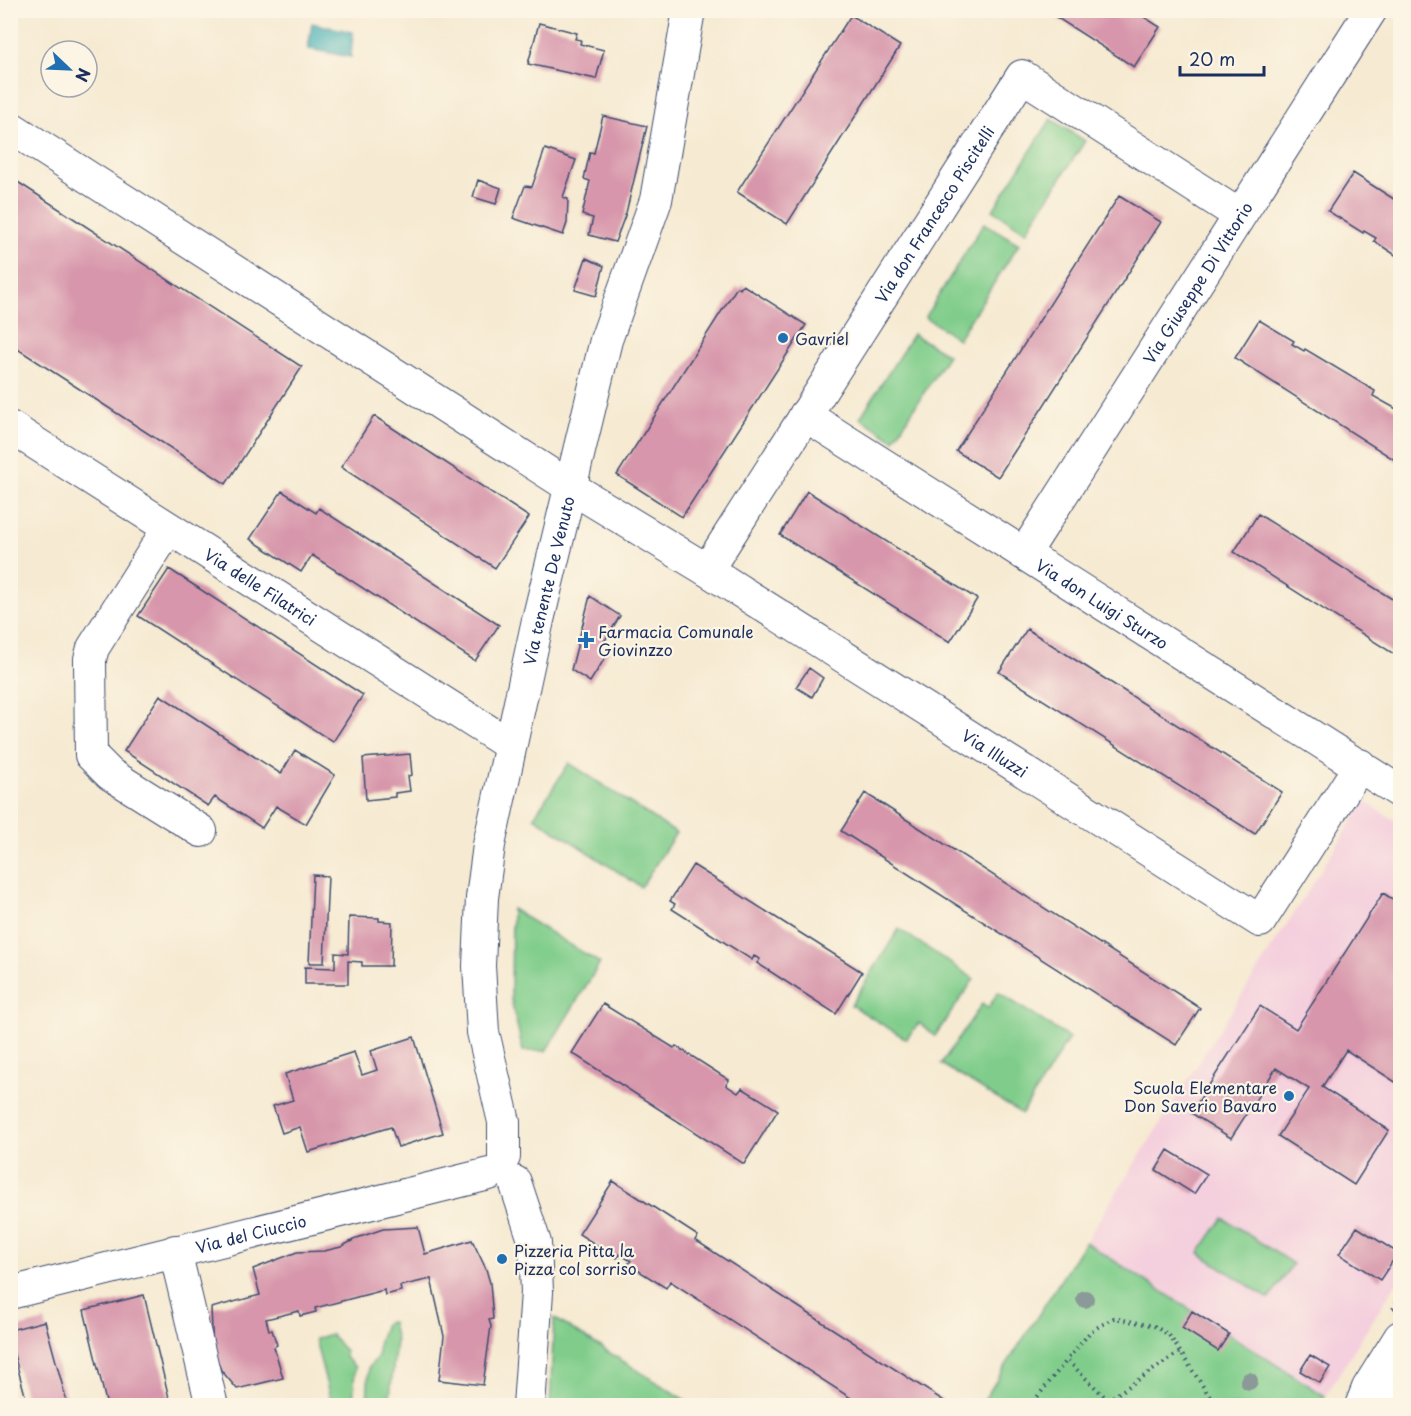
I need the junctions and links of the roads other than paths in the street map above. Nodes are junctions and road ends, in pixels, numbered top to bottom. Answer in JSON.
{"nodes":[{"id":1,"x":689,"y":10,"type":"edge"},
{"id":2,"x":1371,"y":10,"type":"edge"},
{"id":3,"x":10,"y":127,"type":"edge"},
{"id":4,"x":1239,"y":215,"type":"junction"},
{"id":5,"x":805,"y":415,"type":"junction"},
{"id":6,"x":10,"y":427,"type":"edge"},
{"id":7,"x":572,"y":488,"type":"junction"},
{"id":8,"x":168,"y":529,"type":"junction"},
{"id":9,"x":1024,"y":554,"type":"junction"},
{"id":10,"x":707,"y":570,"type":"junction"},
{"id":11,"x":510,"y":745,"type":"junction"},
{"id":12,"x":1360,"y":765,"type":"junction"},
{"id":13,"x":1401,"y":792,"type":"edge"},
{"id":14,"x":201,"y":831,"type":"dead end"},
{"id":15,"x":503,"y":1171,"type":"junction"},
{"id":16,"x":175,"y":1251,"type":"junction"},
{"id":17,"x":10,"y":1293,"type":"edge"},
{"id":18,"x":1401,"y":1337,"type":"edge"},
{"id":19,"x":1401,"y":1392,"type":"edge"},
{"id":20,"x":212,"y":1406,"type":"edge"},
{"id":21,"x":529,"y":1406,"type":"edge"},
{"id":22,"x":1361,"y":1406,"type":"edge"},
{"id":23,"x":1392,"y":1406,"type":"edge"}],
"edges":[{"from":1,"to":7,"type":"street","name":"Via tenente De Venuto"},
{"from":2,"to":4,"type":"street","name":"Via Giuseppe Di Vittorio"},
{"from":3,"to":7,"type":"street","name":"Via Illuzzi"},
{"from":4,"to":5,"type":"street","name":"Via don Francesco Piscitelli"},
{"from":4,"to":9,"type":"street","name":"Via Giuseppe Di Vittorio"},
{"from":5,"to":9,"type":"street","name":"Via don Luigi Sturzo"},
{"from":5,"to":10,"type":"street","name":"Via don Francesco Piscitelli"},
{"from":6,"to":8,"type":"street","name":"Via delle Filatrici"},
{"from":7,"to":10,"type":"street","name":"Via Illuzzi"},
{"from":7,"to":11,"type":"street","name":"Via tenente De Venuto"},
{"from":8,"to":11,"type":"street","name":"Via delle Filatrici"},
{"from":8,"to":14,"type":"street"},
{"from":9,"to":12,"type":"street","name":"Via don Luigi Sturzo"},
{"from":10,"to":12,"type":"street","name":"Via Illuzzi"},
{"from":11,"to":15,"type":"street","name":"Via tenente De Venuto"},
{"from":12,"to":13,"type":"street","name":"Via don Luigi Sturzo"},
{"from":15,"to":16,"type":"street","name":"Via del Ciuccio"},
{"from":15,"to":21,"type":"street","name":"Via tenente De Venuto"},
{"from":16,"to":17,"type":"street","name":"Via del Ciuccio"},
{"from":16,"to":20,"type":"street"},
{"from":18,"to":22,"type":"street"},
{"from":19,"to":23,"type":"street"}]}
